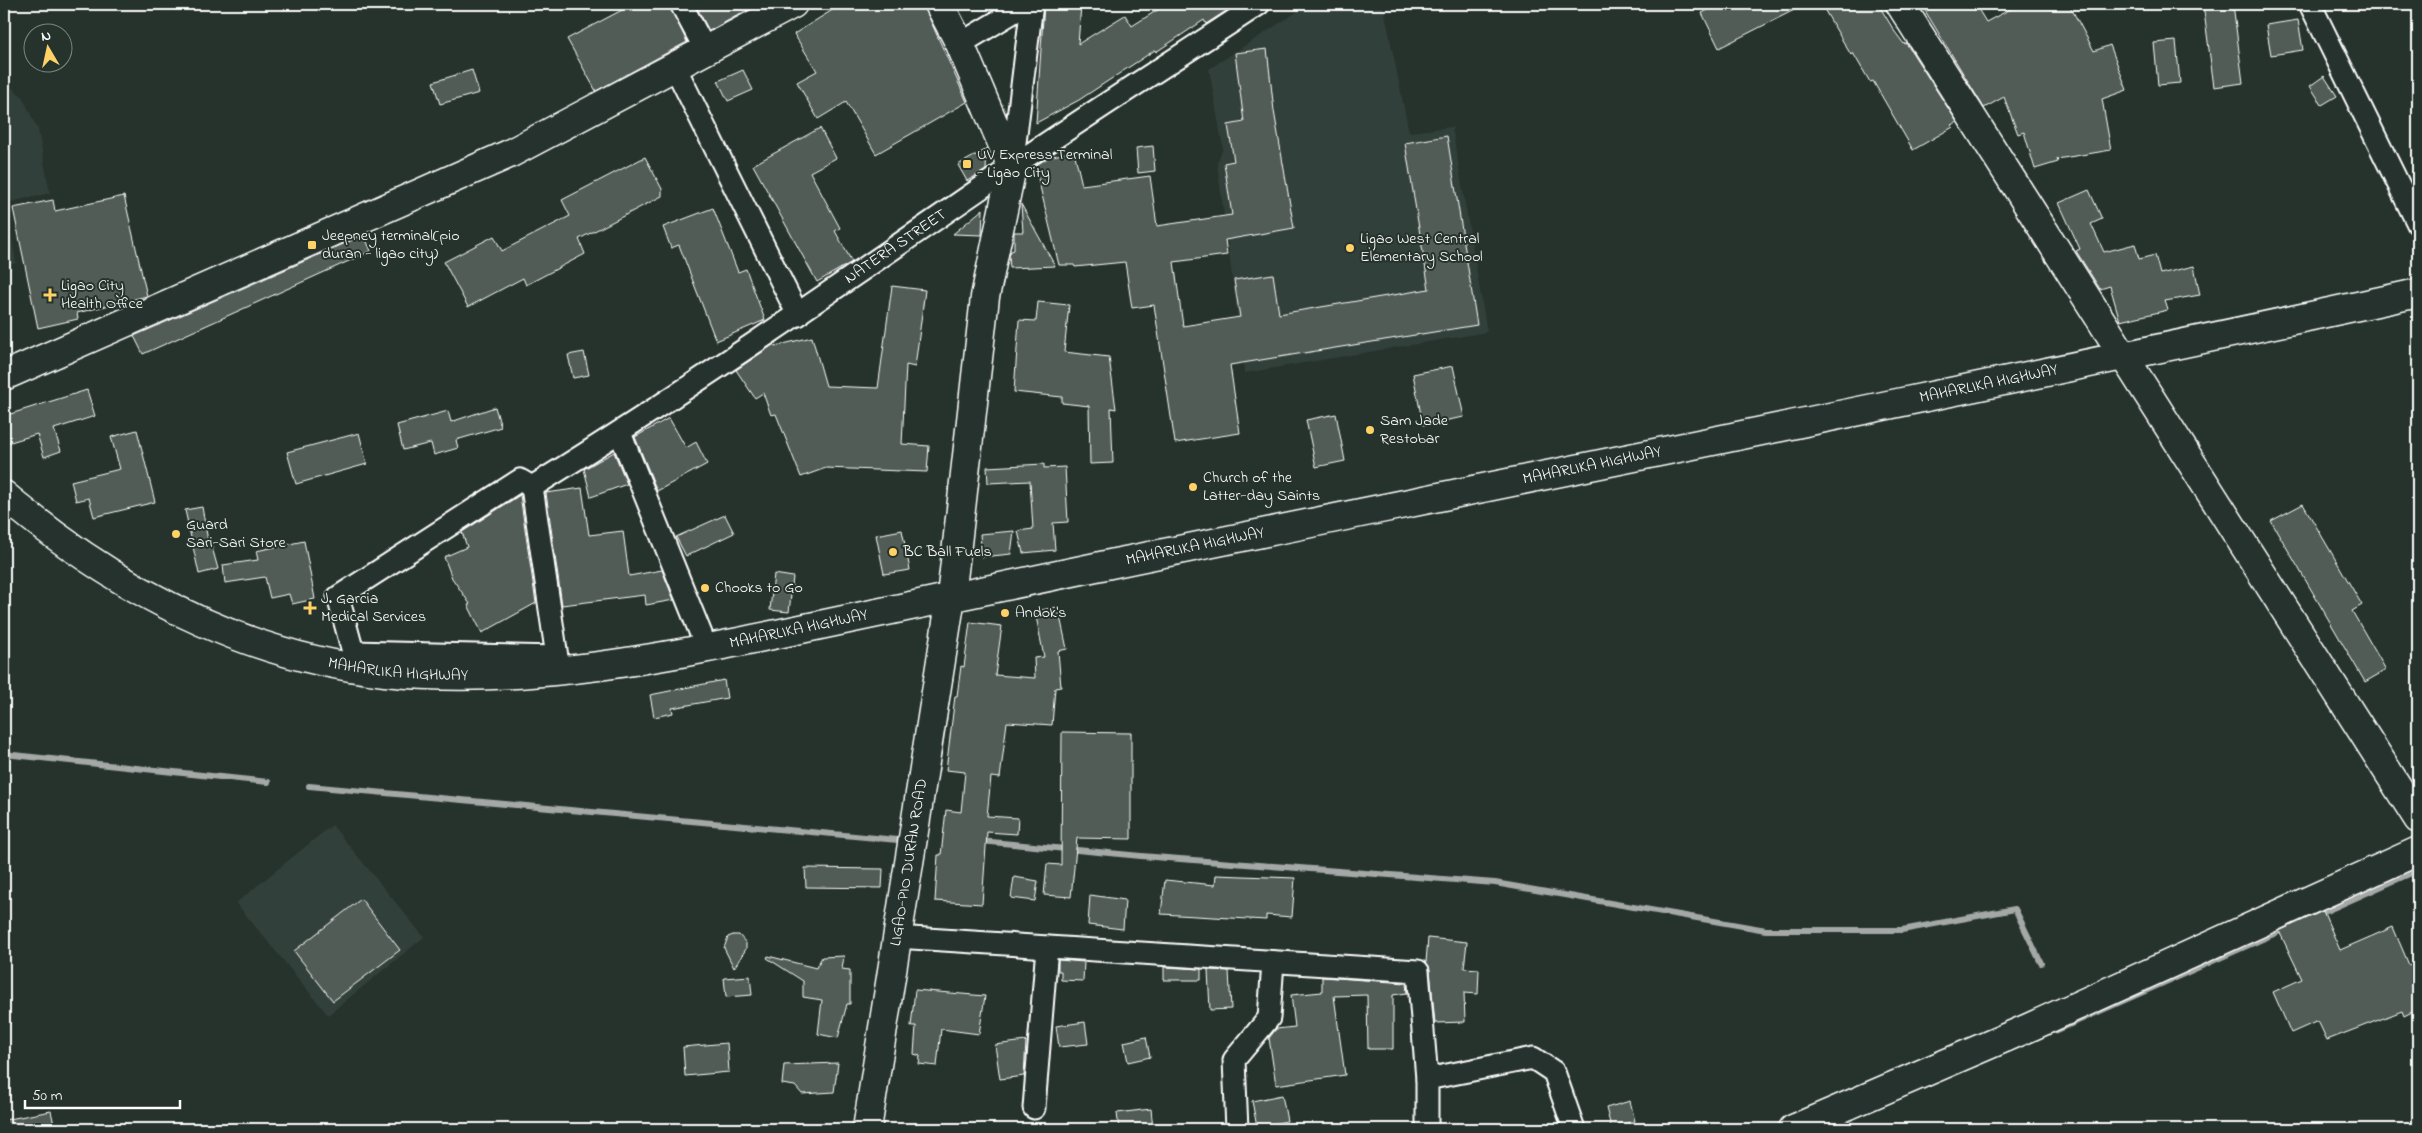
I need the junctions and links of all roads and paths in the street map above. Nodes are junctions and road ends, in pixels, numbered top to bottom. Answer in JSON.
{"nodes":[{"id":1,"x":681,"y":4,"type":"edge"},
{"id":2,"x":793,"y":4,"type":"edge"},
{"id":3,"x":939,"y":4,"type":"edge"},
{"id":4,"x":1027,"y":4,"type":"edge"},
{"id":5,"x":1032,"y":4,"type":"edge"},
{"id":6,"x":1259,"y":4,"type":"edge"},
{"id":7,"x":1900,"y":4,"type":"edge"},
{"id":8,"x":2310,"y":4,"type":"edge"},
{"id":9,"x":960,"y":44,"type":"junction"},
{"id":10,"x":706,"y":51,"type":"junction"},
{"id":11,"x":675,"y":67,"type":"junction"},
{"id":12,"x":1012,"y":167,"type":"junction"},
{"id":13,"x":2418,"y":224,"type":"edge"},
{"id":14,"x":2418,"y":294,"type":"edge"},
{"id":15,"x":798,"y":315,"type":"junction"},
{"id":16,"x":2124,"y":357,"type":"junction"},
{"id":17,"x":4,"y":376,"type":"edge"},
{"id":18,"x":620,"y":433,"type":"junction"},
{"id":19,"x":532,"y":487,"type":"junction"},
{"id":20,"x":4,"y":495,"type":"edge"},
{"id":21,"x":952,"y":596,"type":"junction"},
{"id":22,"x":707,"y":649,"type":"junction"},
{"id":23,"x":2418,"y":819,"type":"edge"},
{"id":24,"x":2418,"y":851,"type":"edge"},
{"id":25,"x":896,"y":937,"type":"junction"},
{"id":26,"x":1047,"y":947,"type":"junction"},
{"id":27,"x":1273,"y":962,"type":"junction"},
{"id":28,"x":1427,"y":1079,"type":"junction"},
{"id":29,"x":1034,"y":1108,"type":"dead end"},
{"id":30,"x":867,"y":1129,"type":"edge"},
{"id":31,"x":1237,"y":1129,"type":"edge"},
{"id":32,"x":1427,"y":1129,"type":"edge"},
{"id":33,"x":1574,"y":1129,"type":"edge"},
{"id":34,"x":1793,"y":1129,"type":"edge"}],
"edges":[{"from":1,"to":10,"type":"street"},
{"from":2,"to":10,"type":"main road"},
{"from":3,"to":9,"type":"main road"},
{"from":4,"to":9,"type":"street"},
{"from":5,"to":12,"type":"street"},
{"from":6,"to":12,"type":"street","name":"NATERA STREET"},
{"from":7,"to":16,"type":"main road"},
{"from":8,"to":13,"type":"street"},
{"from":9,"to":12,"type":"main road"},
{"from":10,"to":11,"type":"main road"},
{"from":11,"to":15,"type":"street"},
{"from":11,"to":17,"type":"main road"},
{"from":12,"to":15,"type":"street","name":"NATERA STREET"},
{"from":12,"to":21,"type":"main road","name":"LIGAO-PIO DURAN ROAD"},
{"from":14,"to":16,"type":"main road","name":"MAHARLIKA HIGHWAY"},
{"from":15,"to":18,"type":"street","name":"NATERA STREET"},
{"from":16,"to":21,"type":"main road","name":"MAHARLIKA HIGHWAY"},
{"from":16,"to":23,"type":"main road"},
{"from":18,"to":19,"type":"street","name":"NATERA STREET"},
{"from":18,"to":22,"type":"street"},
{"from":19,"to":19,"type":"street"},
{"from":20,"to":22,"type":"main road","name":"MAHARLIKA HIGHWAY"},
{"from":21,"to":22,"type":"main road","name":"MAHARLIKA HIGHWAY"},
{"from":21,"to":25,"type":"main road","name":"LIGAO-PIO DURAN ROAD"},
{"from":24,"to":34,"type":"main road"},
{"from":25,"to":26,"type":"street"},
{"from":25,"to":30,"type":"main road","name":"LIGAO-PIO DURAN ROAD"},
{"from":26,"to":27,"type":"street"},
{"from":26,"to":29,"type":"street"},
{"from":27,"to":28,"type":"street"},
{"from":27,"to":31,"type":"street"},
{"from":28,"to":32,"type":"street"},
{"from":28,"to":33,"type":"street"}]}
